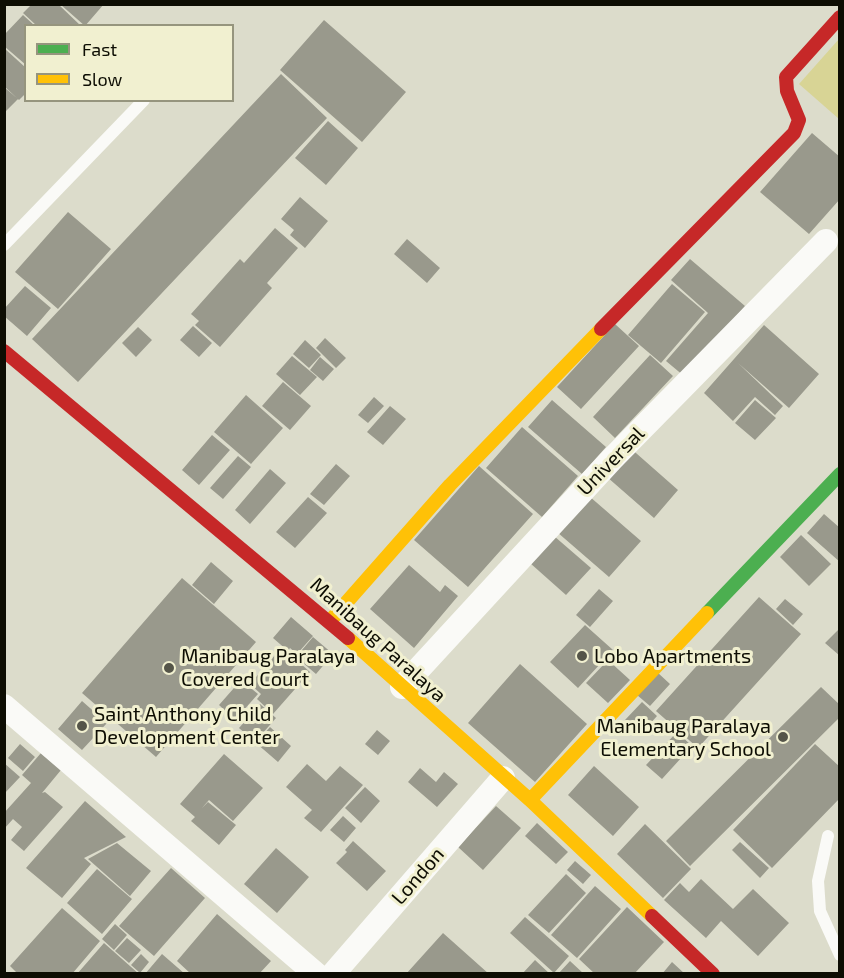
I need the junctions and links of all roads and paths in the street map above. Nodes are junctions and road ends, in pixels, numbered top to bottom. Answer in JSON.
{"nodes":[{"id":1,"x":840,"y":17,"type":"edge"},
{"id":2,"x":142,"y":102,"type":"edge"},
{"id":3,"x":826,"y":241,"type":"dead end"},
{"id":4,"x":4,"y":245,"type":"edge"},
{"id":5,"x":4,"y":351,"type":"edge"},
{"id":6,"x":840,"y":474,"type":"edge"},
{"id":7,"x":330,"y":621,"type":"junction"},
{"id":8,"x":402,"y":687,"type":"junction"},
{"id":9,"x":4,"y":706,"type":"edge"},
{"id":10,"x":503,"y":777,"type":"junction"},
{"id":11,"x":530,"y":800,"type":"junction"},
{"id":12,"x":828,"y":836,"type":"dead end"},
{"id":13,"x":840,"y":955,"type":"edge"},
{"id":14,"x":316,"y":974,"type":"edge"},
{"id":15,"x":333,"y":974,"type":"edge"},
{"id":16,"x":713,"y":974,"type":"edge"}],
"edges":[{"from":1,"to":7,"type":"street"},
{"from":2,"to":4,"type":"lane"},
{"from":3,"to":8,"type":"street","name":"Universal"},
{"from":5,"to":7,"type":"street","name":"Manibaug Paralaya"},
{"from":6,"to":11,"type":"street"},
{"from":7,"to":8,"type":"street","name":"Manibaug Paralaya"},
{"from":8,"to":10,"type":"street","name":"Manibaug Paralaya"},
{"from":9,"to":14,"type":"street"},
{"from":10,"to":11,"type":"street","name":"Manibaug Paralaya"},
{"from":10,"to":15,"type":"street","name":"London"},
{"from":11,"to":16,"type":"street","name":"Manibaug Paralaya"},
{"from":12,"to":13,"type":"lane"}]}
